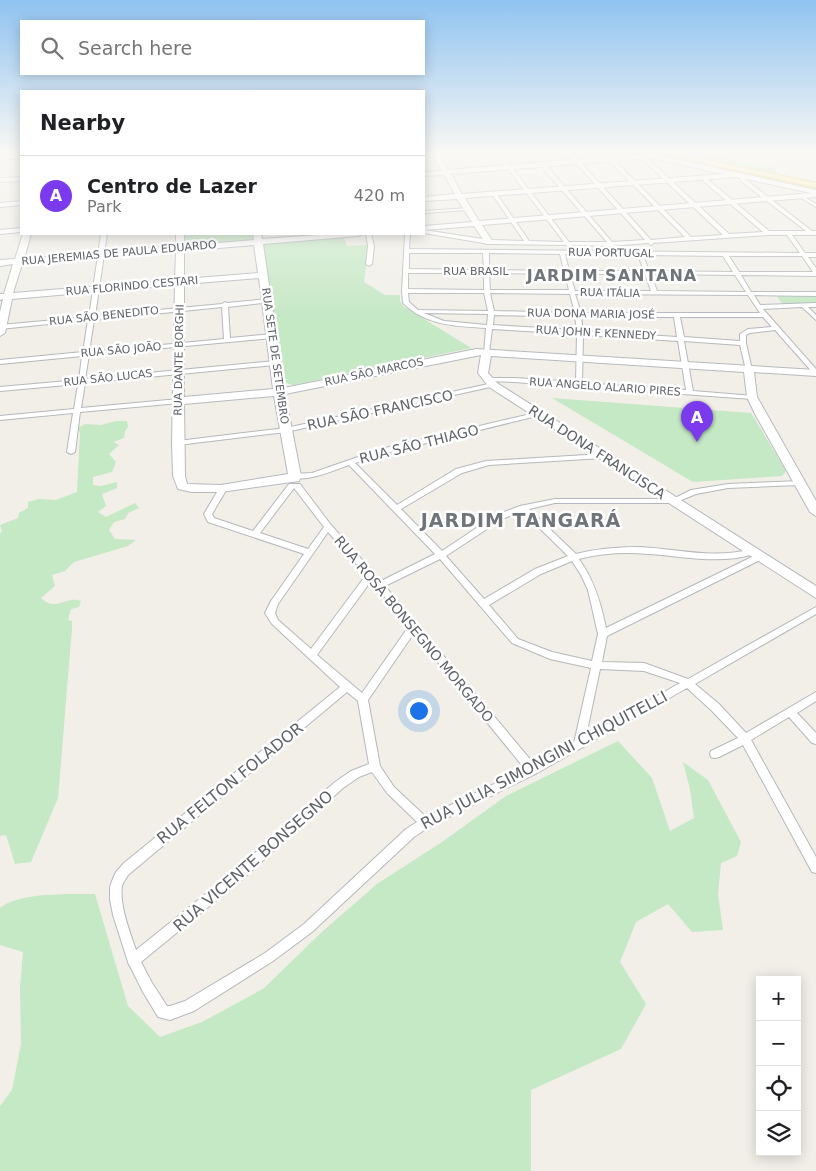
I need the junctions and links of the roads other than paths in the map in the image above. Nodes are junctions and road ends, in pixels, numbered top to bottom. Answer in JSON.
{"nodes":[{"id":1,"x":503,"y":208,"type":"edge"},
{"id":2,"x":540,"y":208,"type":"edge"},
{"id":3,"x":580,"y":208,"type":"edge"},
{"id":4,"x":619,"y":208,"type":"edge"},
{"id":5,"x":677,"y":208,"type":"edge"},
{"id":6,"x":699,"y":208,"type":"edge"},
{"id":7,"x":739,"y":208,"type":"edge"},
{"id":8,"x":779,"y":208,"type":"edge"},
{"id":9,"x":467,"y":209,"type":"joint"},
{"id":10,"x":660,"y":209,"type":"junction"},
{"id":11,"x":425,"y":212,"type":"dead end"},
{"id":12,"x":623,"y":212,"type":"junction"},
{"id":13,"x":586,"y":215,"type":"junction"},
{"id":14,"x":549,"y":218,"type":"junction"},
{"id":15,"x":512,"y":221,"type":"junction"},
{"id":16,"x":477,"y":224,"type":"junction"},
{"id":17,"x":20,"y":230,"type":"edge"},
{"id":18,"x":425,"y":230,"type":"edge"},
{"id":19,"x":425,"y":230,"type":"edge"},
{"id":20,"x":0,"y":232,"type":"edge"},
{"id":21,"x":768,"y":233,"type":"junction"},
{"id":22,"x":788,"y":233,"type":"junction"},
{"id":23,"x":813,"y":233,"type":"edge"},
{"id":24,"x":27,"y":235,"type":"edge"},
{"id":25,"x":104,"y":235,"type":"edge"},
{"id":26,"x":180,"y":235,"type":"edge"},
{"id":27,"x":331,"y":235,"type":"edge"},
{"id":28,"x":368,"y":235,"type":"edge"},
{"id":29,"x":407,"y":235,"type":"edge"},
{"id":30,"x":728,"y":236,"type":"junction"},
{"id":31,"x":258,"y":238,"type":"edge"},
{"id":32,"x":690,"y":239,"type":"junction"},
{"id":33,"x":489,"y":242,"type":"junction"},
{"id":34,"x":528,"y":243,"type":"junction"},
{"id":35,"x":651,"y":243,"type":"junction"},
{"id":36,"x":568,"y":244,"type":"junction"},
{"id":37,"x":611,"y":244,"type":"junction"},
{"id":38,"x":180,"y":248,"type":"junction"},
{"id":39,"x":407,"y":251,"type":"junction"},
{"id":40,"x":486,"y":252,"type":"junction"},
{"id":41,"x":562,"y":252,"type":"junction"},
{"id":42,"x":573,"y":252,"type":"junction"},
{"id":43,"x":640,"y":254,"type":"junction"},
{"id":44,"x":725,"y":254,"type":"junction"},
{"id":45,"x":803,"y":254,"type":"junction"},
{"id":46,"x":102,"y":255,"type":"junction"},
{"id":47,"x":816,"y":255,"type":"edge"},
{"id":48,"x":20,"y":261,"type":"junction"},
{"id":49,"x":0,"y":263,"type":"edge"},
{"id":50,"x":369,"y":264,"type":"dead end"},
{"id":51,"x":406,"y":271,"type":"junction"},
{"id":52,"x":486,"y":271,"type":"junction"},
{"id":53,"x":566,"y":272,"type":"junction"},
{"id":54,"x":646,"y":272,"type":"junction"},
{"id":55,"x":737,"y":273,"type":"junction"},
{"id":56,"x":816,"y":273,"type":"edge"},
{"id":57,"x":263,"y":275,"type":"junction"},
{"id":58,"x":180,"y":282,"type":"junction"},
{"id":59,"x":97,"y":289,"type":"junction"},
{"id":60,"x":405,"y":290,"type":"junction"},
{"id":61,"x":487,"y":292,"type":"junction"},
{"id":62,"x":571,"y":292,"type":"junction"},
{"id":63,"x":656,"y":293,"type":"junction"},
{"id":64,"x":749,"y":294,"type":"junction"},
{"id":65,"x":816,"y":294,"type":"edge"},
{"id":66,"x":4,"y":297,"type":"edge"},
{"id":67,"x":268,"y":301,"type":"junction"},
{"id":68,"x":225,"y":304,"type":"junction"},
{"id":69,"x":816,"y":305,"type":"edge"},
{"id":70,"x":804,"y":306,"type":"junction"},
{"id":71,"x":180,"y":308,"type":"junction"},
{"id":72,"x":758,"y":308,"type":"junction"},
{"id":73,"x":418,"y":311,"type":"junction"},
{"id":74,"x":491,"y":313,"type":"junction"},
{"id":75,"x":578,"y":314,"type":"junction"},
{"id":76,"x":765,"y":315,"type":"junction"},
{"id":77,"x":93,"y":316,"type":"junction"},
{"id":78,"x":677,"y":316,"type":"junction"},
{"id":79,"x":816,"y":318,"type":"edge"},
{"id":80,"x":490,"y":327,"type":"junction"},
{"id":81,"x":777,"y":328,"type":"junction"},
{"id":82,"x":1,"y":329,"type":"edge"},
{"id":83,"x":580,"y":332,"type":"junction"},
{"id":84,"x":272,"y":336,"type":"junction"},
{"id":85,"x":681,"y":338,"type":"junction"},
{"id":86,"x":228,"y":340,"type":"junction"},
{"id":87,"x":743,"y":343,"type":"junction"},
{"id":88,"x":180,"y":345,"type":"junction"},
{"id":89,"x":486,"y":353,"type":"junction"},
{"id":90,"x":86,"y":354,"type":"junction"},
{"id":91,"x":579,"y":359,"type":"junction"},
{"id":92,"x":0,"y":362,"type":"edge"},
{"id":93,"x":275,"y":363,"type":"junction"},
{"id":94,"x":687,"y":366,"type":"junction"},
{"id":95,"x":749,"y":370,"type":"junction"},
{"id":96,"x":180,"y":371,"type":"junction"},
{"id":97,"x":816,"y":372,"type":"edge"},
{"id":98,"x":81,"y":381,"type":"junction"},
{"id":99,"x":490,"y":383,"type":"junction"},
{"id":100,"x":579,"y":385,"type":"junction"},
{"id":101,"x":0,"y":389,"type":"edge"},
{"id":102,"x":279,"y":392,"type":"junction"},
{"id":103,"x":690,"y":392,"type":"junction"},
{"id":104,"x":752,"y":397,"type":"junction"},
{"id":105,"x":179,"y":401,"type":"junction"},
{"id":106,"x":76,"y":410,"type":"junction"},
{"id":107,"x":539,"y":414,"type":"junction"},
{"id":108,"x":0,"y":418,"type":"edge"},
{"id":109,"x":286,"y":430,"type":"junction"},
{"id":110,"x":178,"y":443,"type":"junction"},
{"id":111,"x":71,"y":452,"type":"dead end"},
{"id":112,"x":603,"y":456,"type":"junction"},
{"id":113,"x":350,"y":462,"type":"junction"},
{"id":114,"x":295,"y":481,"type":"junction"},
{"id":115,"x":799,"y":483,"type":"junction"},
{"id":116,"x":182,"y":486,"type":"joint"},
{"id":117,"x":224,"y":487,"type":"junction"},
{"id":118,"x":674,"y":501,"type":"junction"},
{"id":119,"x":523,"y":508,"type":"junction"},
{"id":120,"x":396,"y":509,"type":"junction"},
{"id":121,"x":816,"y":512,"type":"edge"},
{"id":122,"x":328,"y":527,"type":"junction"},
{"id":123,"x":254,"y":535,"type":"junction"},
{"id":124,"x":310,"y":553,"type":"junction"},
{"id":125,"x":441,"y":555,"type":"junction"},
{"id":126,"x":755,"y":555,"type":"junction"},
{"id":127,"x":573,"y":556,"type":"junction"},
{"id":128,"x":372,"y":575,"type":"junction"},
{"id":129,"x":379,"y":585,"type":"junction"},
{"id":130,"x":816,"y":593,"type":"edge"},
{"id":131,"x":483,"y":604,"type":"junction"},
{"id":132,"x":816,"y":610,"type":"edge"},
{"id":133,"x":413,"y":627,"type":"junction"},
{"id":134,"x":603,"y":634,"type":"junction"},
{"id":135,"x":312,"y":655,"type":"junction"},
{"id":136,"x":595,"y":665,"type":"junction"},
{"id":137,"x":687,"y":682,"type":"junction"},
{"id":138,"x":347,"y":687,"type":"junction"},
{"id":139,"x":816,"y":696,"type":"edge"},
{"id":140,"x":363,"y":699,"type":"junction"},
{"id":141,"x":790,"y":712,"type":"junction"},
{"id":142,"x":744,"y":739,"type":"junction"},
{"id":143,"x":816,"y":740,"type":"edge"},
{"id":144,"x":579,"y":745,"type":"junction"},
{"id":145,"x":715,"y":754,"type":"dead end"},
{"id":146,"x":375,"y":766,"type":"junction"},
{"id":147,"x":533,"y":770,"type":"junction"},
{"id":148,"x":425,"y":823,"type":"junction"},
{"id":149,"x":816,"y":868,"type":"edge"},
{"id":150,"x":133,"y":961,"type":"junction"}],
"edges":[{"from":1,"to":15,"type":"street"},
{"from":2,"to":14,"type":"street"},
{"from":3,"to":13,"type":"street"},
{"from":4,"to":12,"type":"street"},
{"from":5,"to":10,"type":"street"},
{"from":6,"to":30,"type":"street"},
{"from":7,"to":21,"type":"street"},
{"from":8,"to":23,"type":"street"},
{"from":9,"to":11,"type":"street"},
{"from":9,"to":16,"type":"street"},
{"from":10,"to":12,"type":"street"},
{"from":10,"to":32,"type":"street"},
{"from":12,"to":13,"type":"street"},
{"from":12,"to":35,"type":"street"},
{"from":13,"to":14,"type":"street"},
{"from":13,"to":37,"type":"street"},
{"from":14,"to":15,"type":"street"},
{"from":14,"to":36,"type":"street"},
{"from":15,"to":16,"type":"street"},
{"from":15,"to":34,"type":"street"},
{"from":16,"to":18,"type":"street"},
{"from":16,"to":33,"type":"street"},
{"from":17,"to":20,"type":"street"},
{"from":19,"to":33,"type":"street"},
{"from":21,"to":22,"type":"street"},
{"from":21,"to":30,"type":"street"},
{"from":22,"to":23,"type":"street"},
{"from":22,"to":45,"type":"street"},
{"from":24,"to":48,"type":"street"},
{"from":25,"to":46,"type":"street"},
{"from":26,"to":38,"type":"street","name":"RUA DANTE BORGHI"},
{"from":27,"to":31,"type":"street","name":"RUA JEREMIAS DE PAULA EDUARDO"},
{"from":28,"to":50,"type":"street"},
{"from":29,"to":39,"type":"street"},
{"from":30,"to":32,"type":"street"},
{"from":31,"to":38,"type":"street","name":"RUA JEREMIAS DE PAULA EDUARDO"},
{"from":31,"to":57,"type":"street","name":"RUA SETE DE SETEMBRO"},
{"from":32,"to":35,"type":"street"},
{"from":33,"to":34,"type":"street"},
{"from":34,"to":36,"type":"street"},
{"from":35,"to":37,"type":"street"},
{"from":36,"to":37,"type":"street"},
{"from":36,"to":42,"type":"street"},
{"from":38,"to":46,"type":"street","name":"RUA JEREMIAS DE PAULA EDUARDO"},
{"from":38,"to":58,"type":"street","name":"RUA DANTE BORGHI"},
{"from":39,"to":40,"type":"street","name":"RUA PORTUGAL"},
{"from":39,"to":51,"type":"street"},
{"from":40,"to":41,"type":"street","name":"RUA PORTUGAL"},
{"from":40,"to":52,"type":"street"},
{"from":41,"to":42,"type":"street","name":"RUA PORTUGAL"},
{"from":41,"to":53,"type":"street"},
{"from":42,"to":43,"type":"street","name":"RUA PORTUGAL"},
{"from":43,"to":44,"type":"street","name":"RUA PORTUGAL"},
{"from":43,"to":54,"type":"street"},
{"from":44,"to":45,"type":"street","name":"RUA PORTUGAL"},
{"from":44,"to":55,"type":"street"},
{"from":45,"to":47,"type":"street","name":"RUA PORTUGAL"},
{"from":45,"to":56,"type":"street"},
{"from":46,"to":48,"type":"street","name":"RUA JEREMIAS DE PAULA EDUARDO"},
{"from":46,"to":59,"type":"street"},
{"from":48,"to":49,"type":"street","name":"RUA JEREMIAS DE PAULA EDUARDO"},
{"from":48,"to":66,"type":"street"},
{"from":51,"to":52,"type":"street","name":"RUA BRASIL"},
{"from":51,"to":60,"type":"street"},
{"from":52,"to":53,"type":"street","name":"RUA BRASIL"},
{"from":52,"to":61,"type":"street"},
{"from":53,"to":54,"type":"street","name":"RUA BRASIL"},
{"from":53,"to":62,"type":"street"},
{"from":54,"to":55,"type":"street","name":"RUA BRASIL"},
{"from":54,"to":63,"type":"street"},
{"from":55,"to":56,"type":"street","name":"RUA BRASIL"},
{"from":55,"to":64,"type":"street"},
{"from":57,"to":58,"type":"street","name":"RUA FLORINDO CESTARI"},
{"from":57,"to":67,"type":"street","name":"RUA SETE DE SETEMBRO"},
{"from":58,"to":59,"type":"street","name":"RUA FLORINDO CESTARI"},
{"from":58,"to":71,"type":"street","name":"RUA DANTE BORGHI"},
{"from":59,"to":66,"type":"street","name":"RUA FLORINDO CESTARI"},
{"from":59,"to":77,"type":"street"},
{"from":60,"to":61,"type":"street","name":"RUA ITÁLIA"},
{"from":60,"to":73,"type":"street"},
{"from":61,"to":62,"type":"street","name":"RUA ITÁLIA"},
{"from":61,"to":74,"type":"street"},
{"from":62,"to":63,"type":"street","name":"RUA ITÁLIA"},
{"from":62,"to":75,"type":"street"},
{"from":63,"to":64,"type":"street","name":"RUA ITÁLIA"},
{"from":64,"to":65,"type":"street","name":"RUA ITÁLIA"},
{"from":64,"to":72,"type":"street"},
{"from":66,"to":82,"type":"street"},
{"from":67,"to":68,"type":"street","name":"RUA SÃO BENEDITO"},
{"from":67,"to":84,"type":"street","name":"RUA SETE DE SETEMBRO"},
{"from":68,"to":71,"type":"street","name":"RUA SÃO BENEDITO"},
{"from":68,"to":86,"type":"street"},
{"from":69,"to":70,"type":"street"},
{"from":70,"to":72,"type":"street"},
{"from":70,"to":79,"type":"street"},
{"from":71,"to":77,"type":"street","name":"RUA SÃO BENEDITO"},
{"from":71,"to":88,"type":"street","name":"RUA DANTE BORGHI"},
{"from":72,"to":76,"type":"street"},
{"from":73,"to":74,"type":"street","name":"RUA DONA MARIA JOSÉ"},
{"from":73,"to":80,"type":"street","name":"RUA JOHN F KENNEDY"},
{"from":74,"to":75,"type":"street","name":"RUA DONA MARIA JOSÉ"},
{"from":74,"to":80,"type":"street"},
{"from":75,"to":78,"type":"street","name":"RUA DONA MARIA JOSÉ"},
{"from":75,"to":83,"type":"street"},
{"from":76,"to":78,"type":"street","name":"RUA DONA MARIA JOSÉ"},
{"from":76,"to":81,"type":"street"},
{"from":77,"to":82,"type":"street","name":"RUA SÃO BENEDITO"},
{"from":77,"to":90,"type":"street"},
{"from":78,"to":85,"type":"street"},
{"from":80,"to":83,"type":"street","name":"RUA JOHN F KENNEDY"},
{"from":80,"to":89,"type":"street"},
{"from":81,"to":87,"type":"street"},
{"from":81,"to":97,"type":"street"},
{"from":83,"to":85,"type":"street","name":"RUA JOHN F KENNEDY"},
{"from":83,"to":91,"type":"street"},
{"from":84,"to":86,"type":"street","name":"RUA SÃO JOÃO"},
{"from":84,"to":93,"type":"street","name":"RUA SETE DE SETEMBRO"},
{"from":85,"to":87,"type":"street","name":"RUA JOHN F KENNEDY"},
{"from":85,"to":94,"type":"street"},
{"from":86,"to":88,"type":"street","name":"RUA SÃO JOÃO"},
{"from":87,"to":95,"type":"street"},
{"from":88,"to":90,"type":"street","name":"RUA SÃO JOÃO"},
{"from":88,"to":96,"type":"street","name":"RUA DANTE BORGHI"},
{"from":89,"to":91,"type":"street","name":"RUA SÃO MARCOS"},
{"from":89,"to":99,"type":"street"},
{"from":89,"to":102,"type":"street","name":"RUA SÃO MARCOS"},
{"from":90,"to":92,"type":"street","name":"RUA SÃO JOÃO"},
{"from":90,"to":98,"type":"street"},
{"from":91,"to":94,"type":"street","name":"RUA SÃO MARCOS"},
{"from":91,"to":100,"type":"street"},
{"from":93,"to":96,"type":"street","name":"RUA SÃO LUCAS"},
{"from":93,"to":102,"type":"street","name":"RUA SETE DE SETEMBRO"},
{"from":94,"to":95,"type":"street","name":"RUA SÃO MARCOS"},
{"from":94,"to":103,"type":"street"},
{"from":95,"to":97,"type":"street","name":"RUA SÃO MARCOS"},
{"from":95,"to":104,"type":"street"},
{"from":96,"to":98,"type":"street","name":"RUA SÃO LUCAS"},
{"from":96,"to":105,"type":"street","name":"RUA DANTE BORGHI"},
{"from":98,"to":101,"type":"street","name":"RUA SÃO LUCAS"},
{"from":98,"to":106,"type":"street"},
{"from":99,"to":100,"type":"street","name":"RUA ANGELO ALARIO PIRES"},
{"from":99,"to":107,"type":"street","name":"RUA DONA FRANCISCA"},
{"from":99,"to":109,"type":"street","name":"RUA SÃO FRANCISCO"},
{"from":100,"to":103,"type":"street","name":"RUA ANGELO ALARIO PIRES"},
{"from":102,"to":105,"type":"street","name":"RUA SÃO MARCOS"},
{"from":102,"to":109,"type":"street","name":"RUA SETE DE SETEMBRO"},
{"from":103,"to":104,"type":"street","name":"RUA ANGELO ALARIO PIRES"},
{"from":104,"to":115,"type":"street"},
{"from":105,"to":106,"type":"street","name":"RUA SÃO MARCOS"},
{"from":105,"to":110,"type":"street","name":"RUA DANTE BORGHI"},
{"from":106,"to":108,"type":"street","name":"RUA SÃO MARCOS"},
{"from":106,"to":111,"type":"street"},
{"from":107,"to":112,"type":"street","name":"RUA DONA FRANCISCA"},
{"from":107,"to":113,"type":"street","name":"RUA SÃO THIAGO"},
{"from":109,"to":110,"type":"street","name":"RUA SÃO FRANCISCO"},
{"from":109,"to":114,"type":"street","name":"RUA SETE DE SETEMBRO"},
{"from":110,"to":116,"type":"street","name":"RUA DANTE BORGHI"},
{"from":112,"to":118,"type":"street","name":"RUA DONA FRANCISCA"},
{"from":112,"to":120,"type":"street"},
{"from":113,"to":114,"type":"street","name":"RUA SÃO THIAGO"},
{"from":113,"to":120,"type":"street"},
{"from":114,"to":117,"type":"street","name":"RUA SÃO THIAGO"},
{"from":114,"to":122,"type":"street","name":"RUA ROSA BONSEGNO MORGADO"},
{"from":114,"to":123,"type":"street"},
{"from":115,"to":118,"type":"street"},
{"from":115,"to":121,"type":"street"},
{"from":116,"to":117,"type":"street","name":"RUA SÃO THIAGO"},
{"from":117,"to":123,"type":"street"},
{"from":118,"to":119,"type":"street"},
{"from":118,"to":126,"type":"street","name":"RUA DONA FRANCISCA"},
{"from":119,"to":125,"type":"street"},
{"from":119,"to":127,"type":"street"},
{"from":120,"to":125,"type":"street"},
{"from":122,"to":124,"type":"street"},
{"from":122,"to":128,"type":"street","name":"RUA ROSA BONSEGNO MORGADO"},
{"from":123,"to":124,"type":"street"},
{"from":124,"to":135,"type":"street"},
{"from":125,"to":129,"type":"street"},
{"from":125,"to":131,"type":"street"},
{"from":126,"to":127,"type":"street"},
{"from":126,"to":130,"type":"street","name":"RUA DONA FRANCISCA"},
{"from":126,"to":134,"type":"street"},
{"from":127,"to":131,"type":"street"},
{"from":127,"to":134,"type":"street"},
{"from":128,"to":129,"type":"street","name":"RUA ROSA BONSEGNO MORGADO"},
{"from":128,"to":135,"type":"street"},
{"from":129,"to":133,"type":"street","name":"RUA ROSA BONSEGNO MORGADO"},
{"from":131,"to":136,"type":"street"},
{"from":132,"to":137,"type":"street","name":"RUA JULIA SIMONGINI CHIQUITELLI"},
{"from":133,"to":140,"type":"street"},
{"from":133,"to":147,"type":"street","name":"RUA ROSA BONSEGNO MORGADO"},
{"from":134,"to":136,"type":"street"},
{"from":135,"to":138,"type":"street"},
{"from":136,"to":137,"type":"street"},
{"from":136,"to":144,"type":"street"},
{"from":137,"to":142,"type":"street"},
{"from":137,"to":144,"type":"street","name":"RUA JULIA SIMONGINI CHIQUITELLI"},
{"from":138,"to":140,"type":"street"},
{"from":138,"to":150,"type":"street","name":"RUA FELTON FOLADOR"},
{"from":139,"to":141,"type":"street"},
{"from":140,"to":146,"type":"street"},
{"from":141,"to":142,"type":"street"},
{"from":141,"to":143,"type":"street"},
{"from":142,"to":145,"type":"street"},
{"from":142,"to":149,"type":"street"},
{"from":144,"to":147,"type":"street","name":"RUA JULIA SIMONGINI CHIQUITELLI"},
{"from":146,"to":148,"type":"street"},
{"from":146,"to":150,"type":"street","name":"RUA VICENTE BONSEGNO"},
{"from":147,"to":148,"type":"street","name":"RUA JULIA SIMONGINI CHIQUITELLI"},
{"from":148,"to":150,"type":"street","name":"RUA JULIA SIMONGINI CHIQUITELLI"}]}
